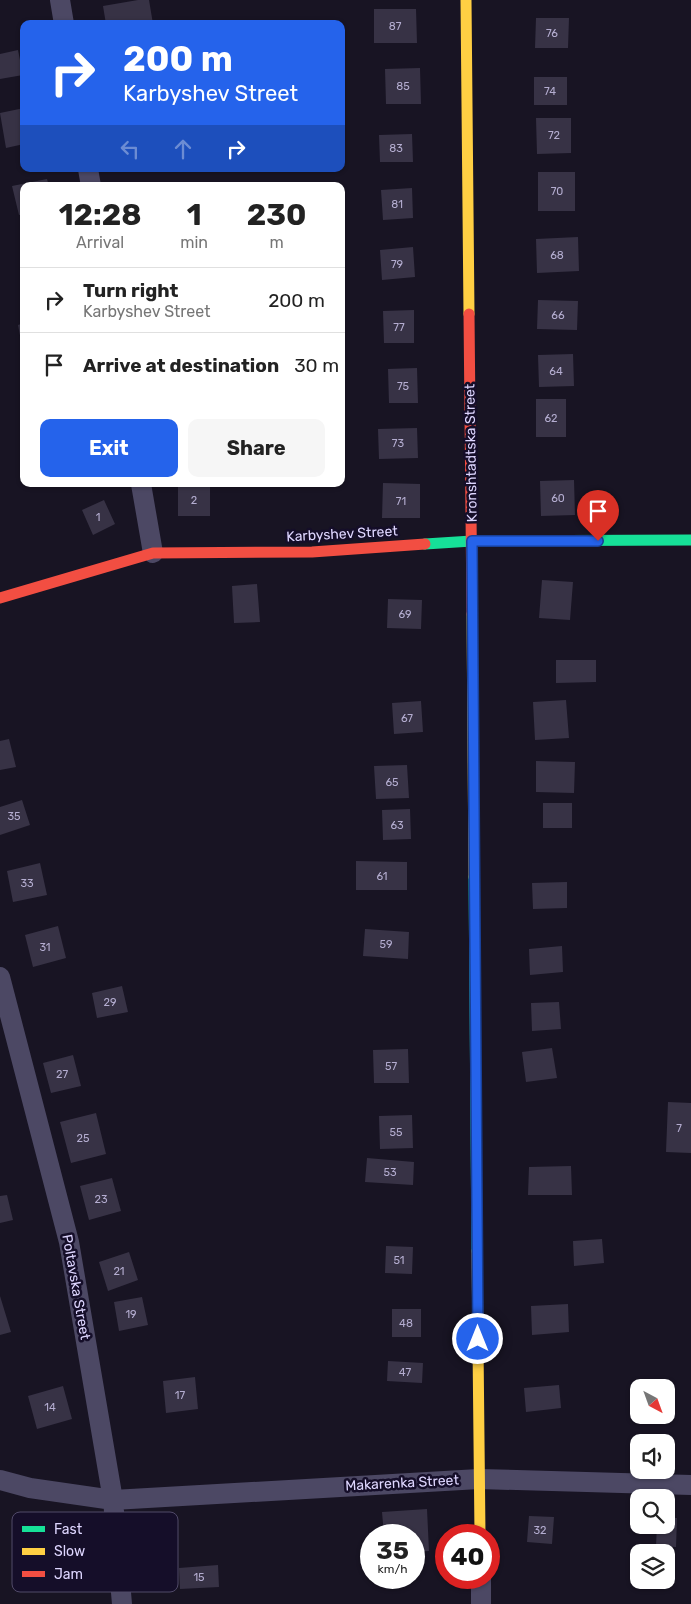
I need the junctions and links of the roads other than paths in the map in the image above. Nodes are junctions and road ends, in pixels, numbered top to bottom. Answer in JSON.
{"nodes":[{"id":1,"x":60,"y":0,"type":"edge"},
{"id":2,"x":466,"y":0,"type":"edge"},
{"id":3,"x":63,"y":20,"type":"edge"},
{"id":4,"x":142,"y":487,"type":"edge"},
{"id":5,"x":691,"y":540,"type":"edge"},
{"id":6,"x":472,"y":541,"type":"junction"},
{"id":7,"x":153,"y":553,"type":"junction"},
{"id":8,"x":0,"y":598,"type":"edge"},
{"id":9,"x":0,"y":977,"type":"edge"},
{"id":10,"x":479,"y":1479,"type":"junction"},
{"id":11,"x":0,"y":1480,"type":"edge"},
{"id":12,"x":691,"y":1485,"type":"edge"},
{"id":13,"x":113,"y":1500,"type":"junction"},
{"id":14,"x":114,"y":1512,"type":"edge"},
{"id":15,"x":480,"y":1524,"type":"edge"},
{"id":16,"x":481,"y":1589,"type":"edge"},
{"id":17,"x":482,"y":1604,"type":"edge"}],
"edges":[{"from":1,"to":3,"type":"street"},
{"from":2,"to":6,"type":"street","name":"Kronshtadtska Street"},
{"from":4,"to":7,"type":"street"},
{"from":5,"to":6,"type":"street","name":"Karbyshev Street"},
{"from":6,"to":7,"type":"street","name":"Karbyshev Street"},
{"from":6,"to":10,"type":"street","name":"Kronshtadtska Street"},
{"from":7,"to":8,"type":"street","name":"Karbyshev Street"},
{"from":9,"to":13,"type":"street","name":"Poltavska Street"},
{"from":10,"to":12,"type":"street","name":"Makarenka Street"},
{"from":10,"to":13,"type":"street","name":"Makarenka Street"},
{"from":10,"to":15,"type":"street","name":"Kronshtadtska Street"},
{"from":11,"to":13,"type":"street","name":"Makarenka Street"},
{"from":13,"to":14,"type":"street","name":"Poltavska Street"},
{"from":16,"to":17,"type":"street"}]}
